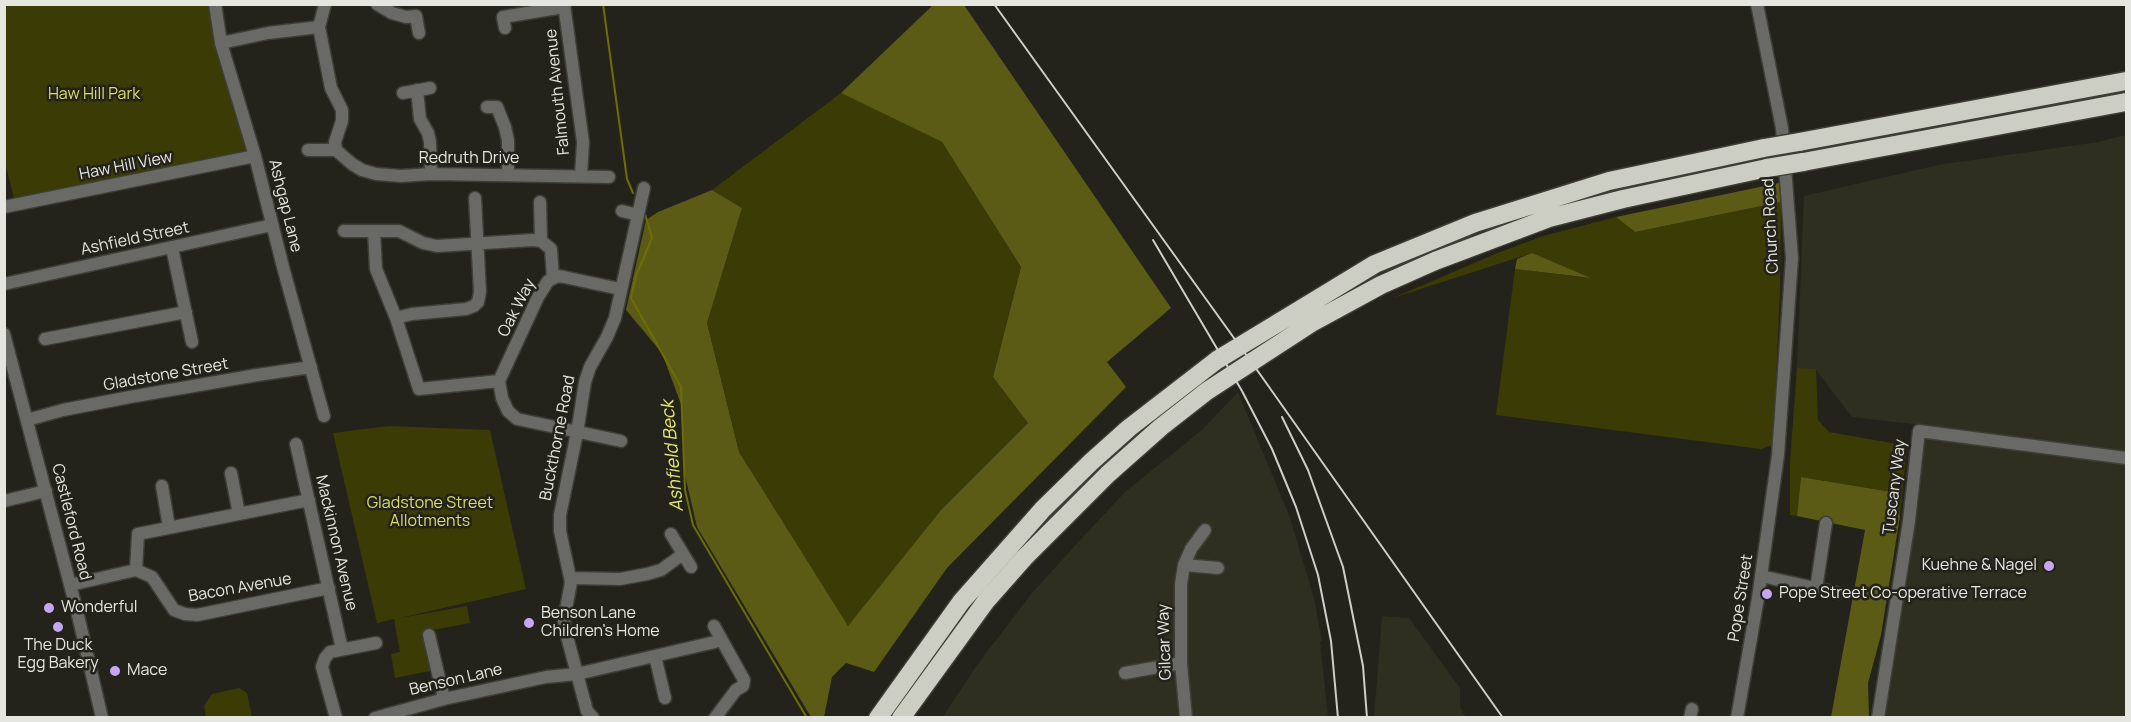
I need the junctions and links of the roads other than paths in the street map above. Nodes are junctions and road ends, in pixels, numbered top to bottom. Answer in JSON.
{"nodes":[{"id":1,"x":215,"y":4,"type":"edge"},
{"id":2,"x":376,"y":4,"type":"edge"},
{"id":3,"x":1757,"y":4,"type":"edge"},
{"id":4,"x":324,"y":5,"type":"edge"},
{"id":5,"x":564,"y":6,"type":"edge"},
{"id":6,"x":319,"y":27,"type":"junction"},
{"id":7,"x":505,"y":28,"type":"dead end"},
{"id":8,"x":419,"y":33,"type":"dead end"},
{"id":9,"x":222,"y":43,"type":"junction"},
{"id":10,"x":2127,"y":81,"type":"edge"},
{"id":11,"x":430,"y":88,"type":"dead end"},
{"id":12,"x":417,"y":90,"type":"junction"},
{"id":13,"x":404,"y":93,"type":"dead end"},
{"id":14,"x":2127,"y":102,"type":"edge"},
{"id":15,"x":487,"y":107,"type":"dead end"},
{"id":16,"x":308,"y":150,"type":"dead end"},
{"id":17,"x":336,"y":150,"type":"junction"},
{"id":18,"x":255,"y":156,"type":"junction"},
{"id":19,"x":431,"y":174,"type":"junction"},
{"id":20,"x":508,"y":175,"type":"junction"},
{"id":21,"x":581,"y":176,"type":"junction"},
{"id":22,"x":609,"y":177,"type":"dead end"},
{"id":23,"x":644,"y":188,"type":"dead end"},
{"id":24,"x":475,"y":198,"type":"dead end"},
{"id":25,"x":540,"y":202,"type":"dead end"},
{"id":26,"x":4,"y":207,"type":"edge"},
{"id":27,"x":622,"y":211,"type":"dead end"},
{"id":28,"x":638,"y":214,"type":"junction"},
{"id":29,"x":272,"y":225,"type":"junction"},
{"id":30,"x":344,"y":231,"type":"dead end"},
{"id":31,"x":374,"y":231,"type":"junction"},
{"id":32,"x":541,"y":241,"type":"junction"},
{"id":33,"x":477,"y":244,"type":"junction"},
{"id":34,"x":172,"y":248,"type":"junction"},
{"id":35,"x":553,"y":278,"type":"junction"},
{"id":36,"x":4,"y":284,"type":"edge"},
{"id":37,"x":620,"y":289,"type":"junction"},
{"id":38,"x":186,"y":312,"type":"junction"},
{"id":39,"x":396,"y":318,"type":"junction"},
{"id":40,"x":4,"y":334,"type":"edge"},
{"id":41,"x":45,"y":339,"type":"dead end"},
{"id":42,"x":192,"y":342,"type":"dead end"},
{"id":43,"x":7,"y":354,"type":"edge"},
{"id":44,"x":311,"y":367,"type":"junction"},
{"id":45,"x":500,"y":381,"type":"junction"},
{"id":46,"x":324,"y":416,"type":"dead end"},
{"id":47,"x":27,"y":420,"type":"junction"},
{"id":48,"x":577,"y":433,"type":"junction"},
{"id":49,"x":621,"y":441,"type":"dead end"},
{"id":50,"x":297,"y":444,"type":"dead end"},
{"id":51,"x":2127,"y":458,"type":"edge"},
{"id":52,"x":231,"y":473,"type":"dead end"},
{"id":53,"x":1774,"y":483,"type":"joint"},
{"id":54,"x":162,"y":486,"type":"dead end"},
{"id":55,"x":46,"y":491,"type":"junction"},
{"id":56,"x":309,"y":500,"type":"junction"},
{"id":57,"x":4,"y":501,"type":"edge"},
{"id":58,"x":239,"y":514,"type":"junction"},
{"id":59,"x":1826,"y":523,"type":"dead end"},
{"id":60,"x":169,"y":527,"type":"junction"},
{"id":61,"x":1205,"y":530,"type":"dead end"},
{"id":62,"x":671,"y":534,"type":"dead end"},
{"id":63,"x":683,"y":554,"type":"junction"},
{"id":64,"x":1184,"y":565,"type":"junction"},
{"id":65,"x":691,"y":567,"type":"dead end"},
{"id":66,"x":1218,"y":568,"type":"dead end"},
{"id":67,"x":136,"y":570,"type":"junction"},
{"id":68,"x":1761,"y":576,"type":"junction"},
{"id":69,"x":570,"y":578,"type":"junction"},
{"id":70,"x":70,"y":585,"type":"junction"},
{"id":71,"x":329,"y":588,"type":"junction"},
{"id":72,"x":1816,"y":589,"type":"junction"},
{"id":73,"x":1838,"y":593,"type":"dead end"},
{"id":74,"x":714,"y":626,"type":"dead end"},
{"id":75,"x":429,"y":635,"type":"dead end"},
{"id":76,"x":721,"y":639,"type":"junction"},
{"id":77,"x":376,"y":643,"type":"dead end"},
{"id":78,"x":342,"y":649,"type":"junction"},
{"id":79,"x":655,"y":656,"type":"junction"},
{"id":80,"x":1181,"y":663,"type":"junction"},
{"id":81,"x":577,"y":674,"type":"junction"},
{"id":82,"x":1125,"y":674,"type":"dead end"},
{"id":83,"x":664,"y":698,"type":"dead end"},
{"id":84,"x":444,"y":699,"type":"junction"},
{"id":85,"x":102,"y":717,"type":"edge"},
{"id":86,"x":336,"y":717,"type":"edge"},
{"id":87,"x":375,"y":717,"type":"edge"},
{"id":88,"x":592,"y":717,"type":"edge"},
{"id":89,"x":715,"y":717,"type":"edge"},
{"id":90,"x":878,"y":717,"type":"edge"},
{"id":91,"x":901,"y":717,"type":"edge"},
{"id":92,"x":1186,"y":717,"type":"edge"},
{"id":93,"x":1737,"y":717,"type":"edge"},
{"id":94,"x":1878,"y":717,"type":"edge"}],
"edges":[{"from":1,"to":9,"type":"street","name":"Ashgap Lane"},
{"from":2,"to":8,"type":"street"},
{"from":3,"to":53,"type":"street","name":"Church Road"},
{"from":4,"to":6,"type":"street"},
{"from":5,"to":7,"type":"street"},
{"from":5,"to":21,"type":"street","name":"Falmouth Avenue"},
{"from":6,"to":9,"type":"street"},
{"from":6,"to":17,"type":"street"},
{"from":9,"to":18,"type":"street","name":"Ashgap Lane"},
{"from":10,"to":90,"type":"highway","bridge":true},
{"from":11,"to":12,"type":"street"},
{"from":12,"to":13,"type":"street"},
{"from":12,"to":19,"type":"street"},
{"from":14,"to":91,"type":"highway","bridge":true},
{"from":15,"to":20,"type":"street"},
{"from":16,"to":17,"type":"street"},
{"from":17,"to":19,"type":"street","name":"Redruth Drive"},
{"from":18,"to":26,"type":"street","name":"Haw Hill View"},
{"from":18,"to":29,"type":"street","name":"Ashgap Lane"},
{"from":19,"to":20,"type":"street","name":"Redruth Drive"},
{"from":20,"to":21,"type":"street","name":"Redruth Drive"},
{"from":21,"to":22,"type":"street","name":"Redruth Drive"},
{"from":23,"to":28,"type":"street","name":"Buckthorne Road"},
{"from":24,"to":33,"type":"street"},
{"from":25,"to":32,"type":"street"},
{"from":27,"to":28,"type":"street"},
{"from":28,"to":37,"type":"street","name":"Buckthorne Road"},
{"from":29,"to":34,"type":"street","name":"Ashfield Street"},
{"from":29,"to":44,"type":"street","name":"Ashgap Lane"},
{"from":30,"to":31,"type":"street"},
{"from":31,"to":33,"type":"street"},
{"from":31,"to":39,"type":"street"},
{"from":32,"to":33,"type":"street"},
{"from":32,"to":35,"type":"street","name":"Oak Way"},
{"from":33,"to":39,"type":"street"},
{"from":34,"to":36,"type":"street","name":"Ashfield Street"},
{"from":34,"to":38,"type":"street"},
{"from":35,"to":37,"type":"street"},
{"from":35,"to":45,"type":"street","name":"Oak Way"},
{"from":37,"to":48,"type":"street","name":"Buckthorne Road"},
{"from":38,"to":41,"type":"street"},
{"from":38,"to":42,"type":"street"},
{"from":39,"to":45,"type":"street"},
{"from":40,"to":43,"type":"street","name":"Castleford Road"},
{"from":43,"to":47,"type":"street","name":"Castleford Road"},
{"from":44,"to":46,"type":"street","name":"Ashgap Lane"},
{"from":44,"to":47,"type":"street","name":"Gladstone Street"},
{"from":45,"to":48,"type":"street"},
{"from":47,"to":55,"type":"street","name":"Castleford Road"},
{"from":48,"to":49,"type":"street"},
{"from":48,"to":69,"type":"street","name":"Buckthorne Road"},
{"from":50,"to":56,"type":"street","name":"Mackinnon Avenue"},
{"from":51,"to":94,"type":"street","name":"Tuscany Way"},
{"from":52,"to":58,"type":"street"},
{"from":53,"to":68,"type":"street","name":"Pope Street"},
{"from":54,"to":60,"type":"street"},
{"from":55,"to":57,"type":"street"},
{"from":55,"to":70,"type":"street","name":"Castleford Road"},
{"from":56,"to":58,"type":"street"},
{"from":56,"to":71,"type":"street","name":"Mackinnon Avenue"},
{"from":58,"to":60,"type":"street"},
{"from":59,"to":72,"type":"street"},
{"from":60,"to":67,"type":"street"},
{"from":61,"to":64,"type":"street","name":"Gilcar Way"},
{"from":62,"to":63,"type":"street"},
{"from":63,"to":65,"type":"street"},
{"from":63,"to":69,"type":"street"},
{"from":64,"to":66,"type":"street"},
{"from":64,"to":80,"type":"street","name":"Gilcar Way"},
{"from":67,"to":70,"type":"street"},
{"from":67,"to":71,"type":"street","name":"Bacon Avenue"},
{"from":68,"to":72,"type":"street"},
{"from":68,"to":93,"type":"street","name":"Pope Street"},
{"from":69,"to":81,"type":"street","name":"Buckthorne Road"},
{"from":70,"to":85,"type":"street","name":"Castleford Road"},
{"from":71,"to":78,"type":"street","name":"Mackinnon Avenue"},
{"from":72,"to":73,"type":"street"},
{"from":74,"to":76,"type":"street"},
{"from":75,"to":84,"type":"street"},
{"from":76,"to":79,"type":"street","name":"Benson Lane"},
{"from":76,"to":89,"type":"street"},
{"from":77,"to":78,"type":"street"},
{"from":78,"to":86,"type":"street"},
{"from":79,"to":81,"type":"street","name":"Benson Lane"},
{"from":79,"to":83,"type":"street"},
{"from":80,"to":82,"type":"street"},
{"from":80,"to":92,"type":"street","name":"Gilcar Way"},
{"from":81,"to":84,"type":"street","name":"Benson Lane"},
{"from":81,"to":88,"type":"street","name":"Buckthorne Road"},
{"from":84,"to":87,"type":"street","name":"Benson Lane"}]}
